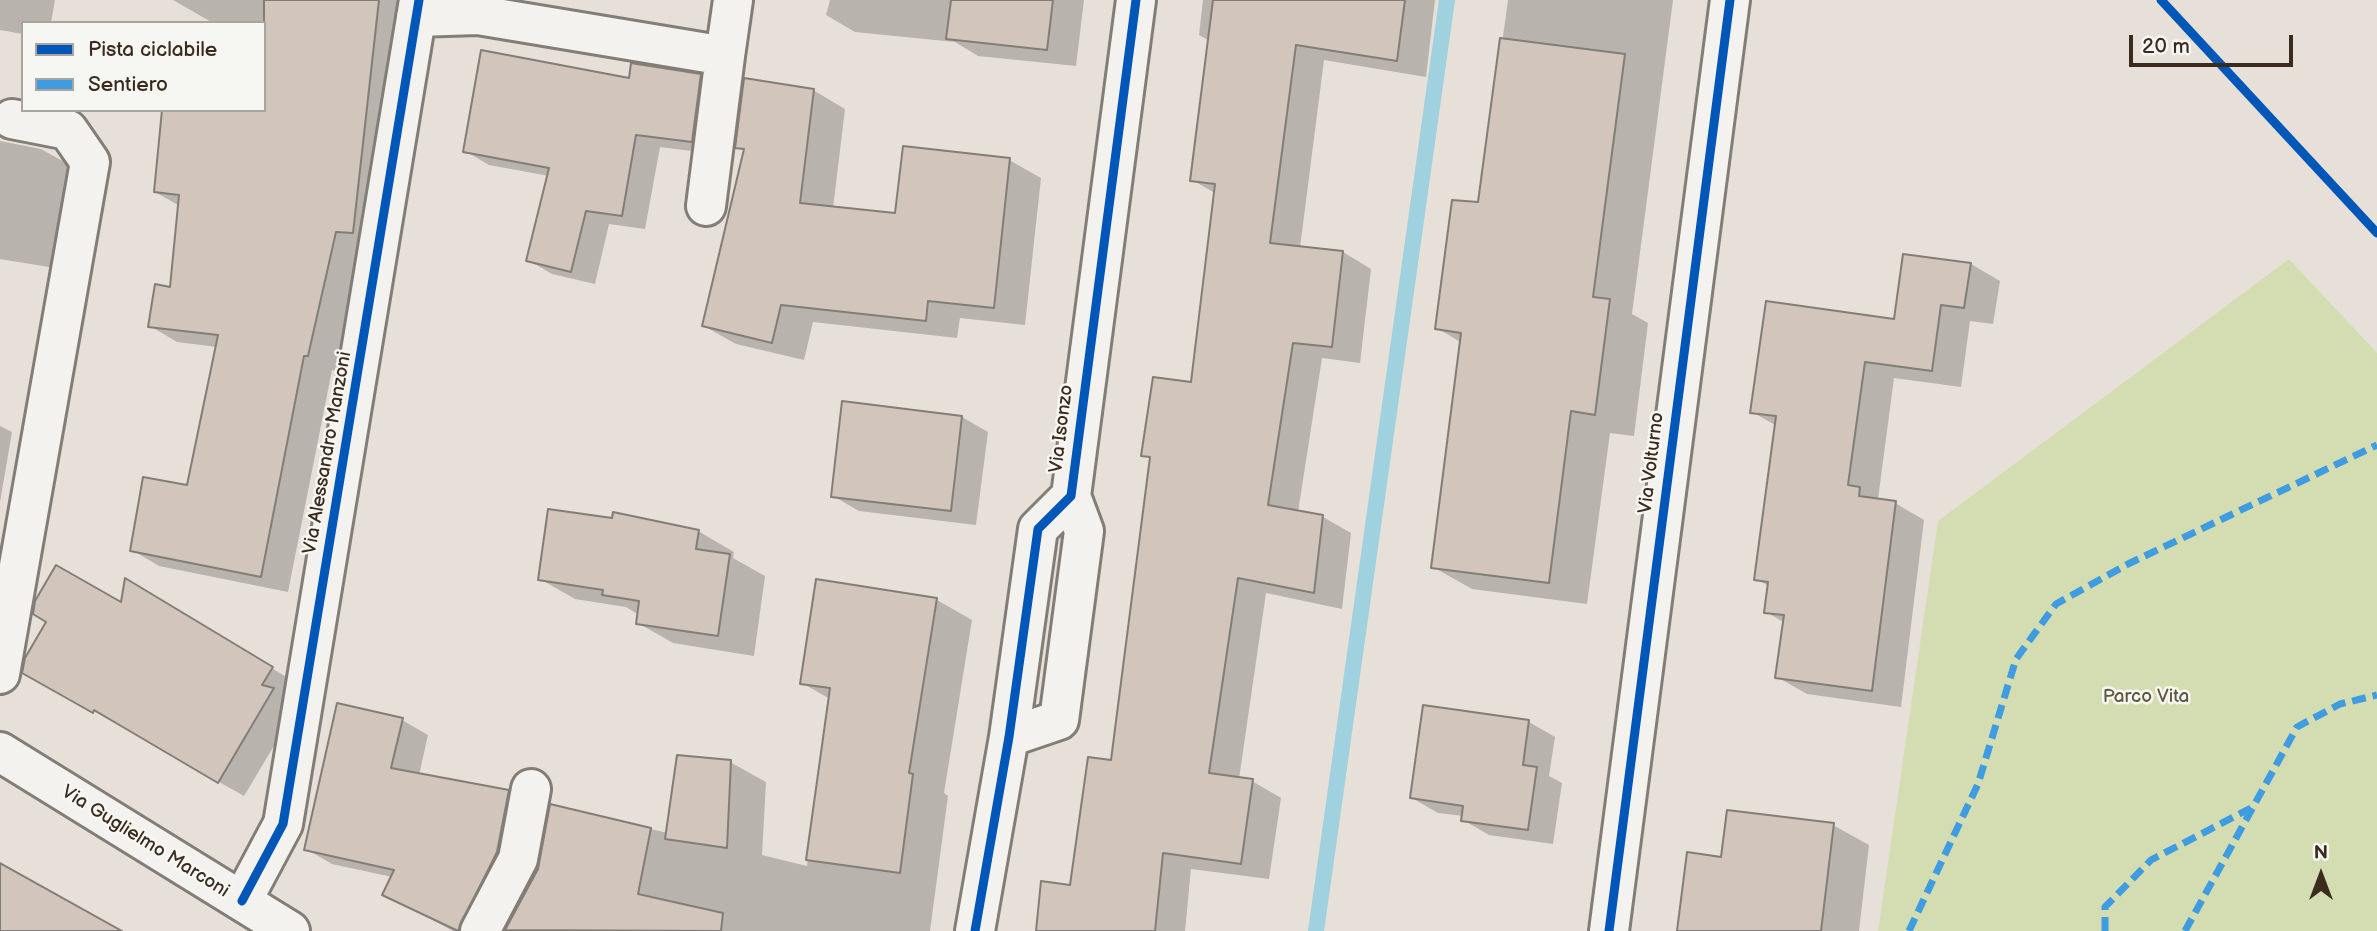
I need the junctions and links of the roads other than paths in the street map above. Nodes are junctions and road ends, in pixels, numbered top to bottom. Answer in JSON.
{"nodes":[{"id":1,"x":733,"y":0,"type":"edge"},
{"id":2,"x":1136,"y":0,"type":"edge"},
{"id":3,"x":1731,"y":0,"type":"edge"},
{"id":4,"x":418,"y":8,"type":"edge"},
{"id":5,"x":725,"y":56,"type":"junction"},
{"id":6,"x":12,"y":119,"type":"dead end"},
{"id":7,"x":706,"y":206,"type":"dead end"},
{"id":8,"x":0,"y":674,"type":"edge"},
{"id":9,"x":0,"y":752,"type":"edge"},
{"id":10,"x":531,"y":789,"type":"dead end"},
{"id":11,"x":242,"y":901,"type":"junction"},
{"id":12,"x":290,"y":931,"type":"edge"},
{"id":13,"x":480,"y":931,"type":"edge"},
{"id":14,"x":975,"y":931,"type":"edge"},
{"id":15,"x":1609,"y":931,"type":"edge"}],
"edges":[{"from":1,"to":5,"type":"street"},
{"from":2,"to":14,"type":"street","name":"Via Isonzo"},
{"from":3,"to":15,"type":"street","name":"Via Volturno"},
{"from":4,"to":5,"type":"street","name":"Via Alessandro Manzoni"},
{"from":4,"to":11,"type":"street","name":"Via Alessandro Manzoni"},
{"from":5,"to":7,"type":"street"},
{"from":6,"to":8,"type":"street"},
{"from":9,"to":11,"type":"street","name":"Via Guglielmo Marconi"},
{"from":10,"to":13,"type":"street"},
{"from":11,"to":12,"type":"street","name":"Via Guglielmo Marconi"}]}
